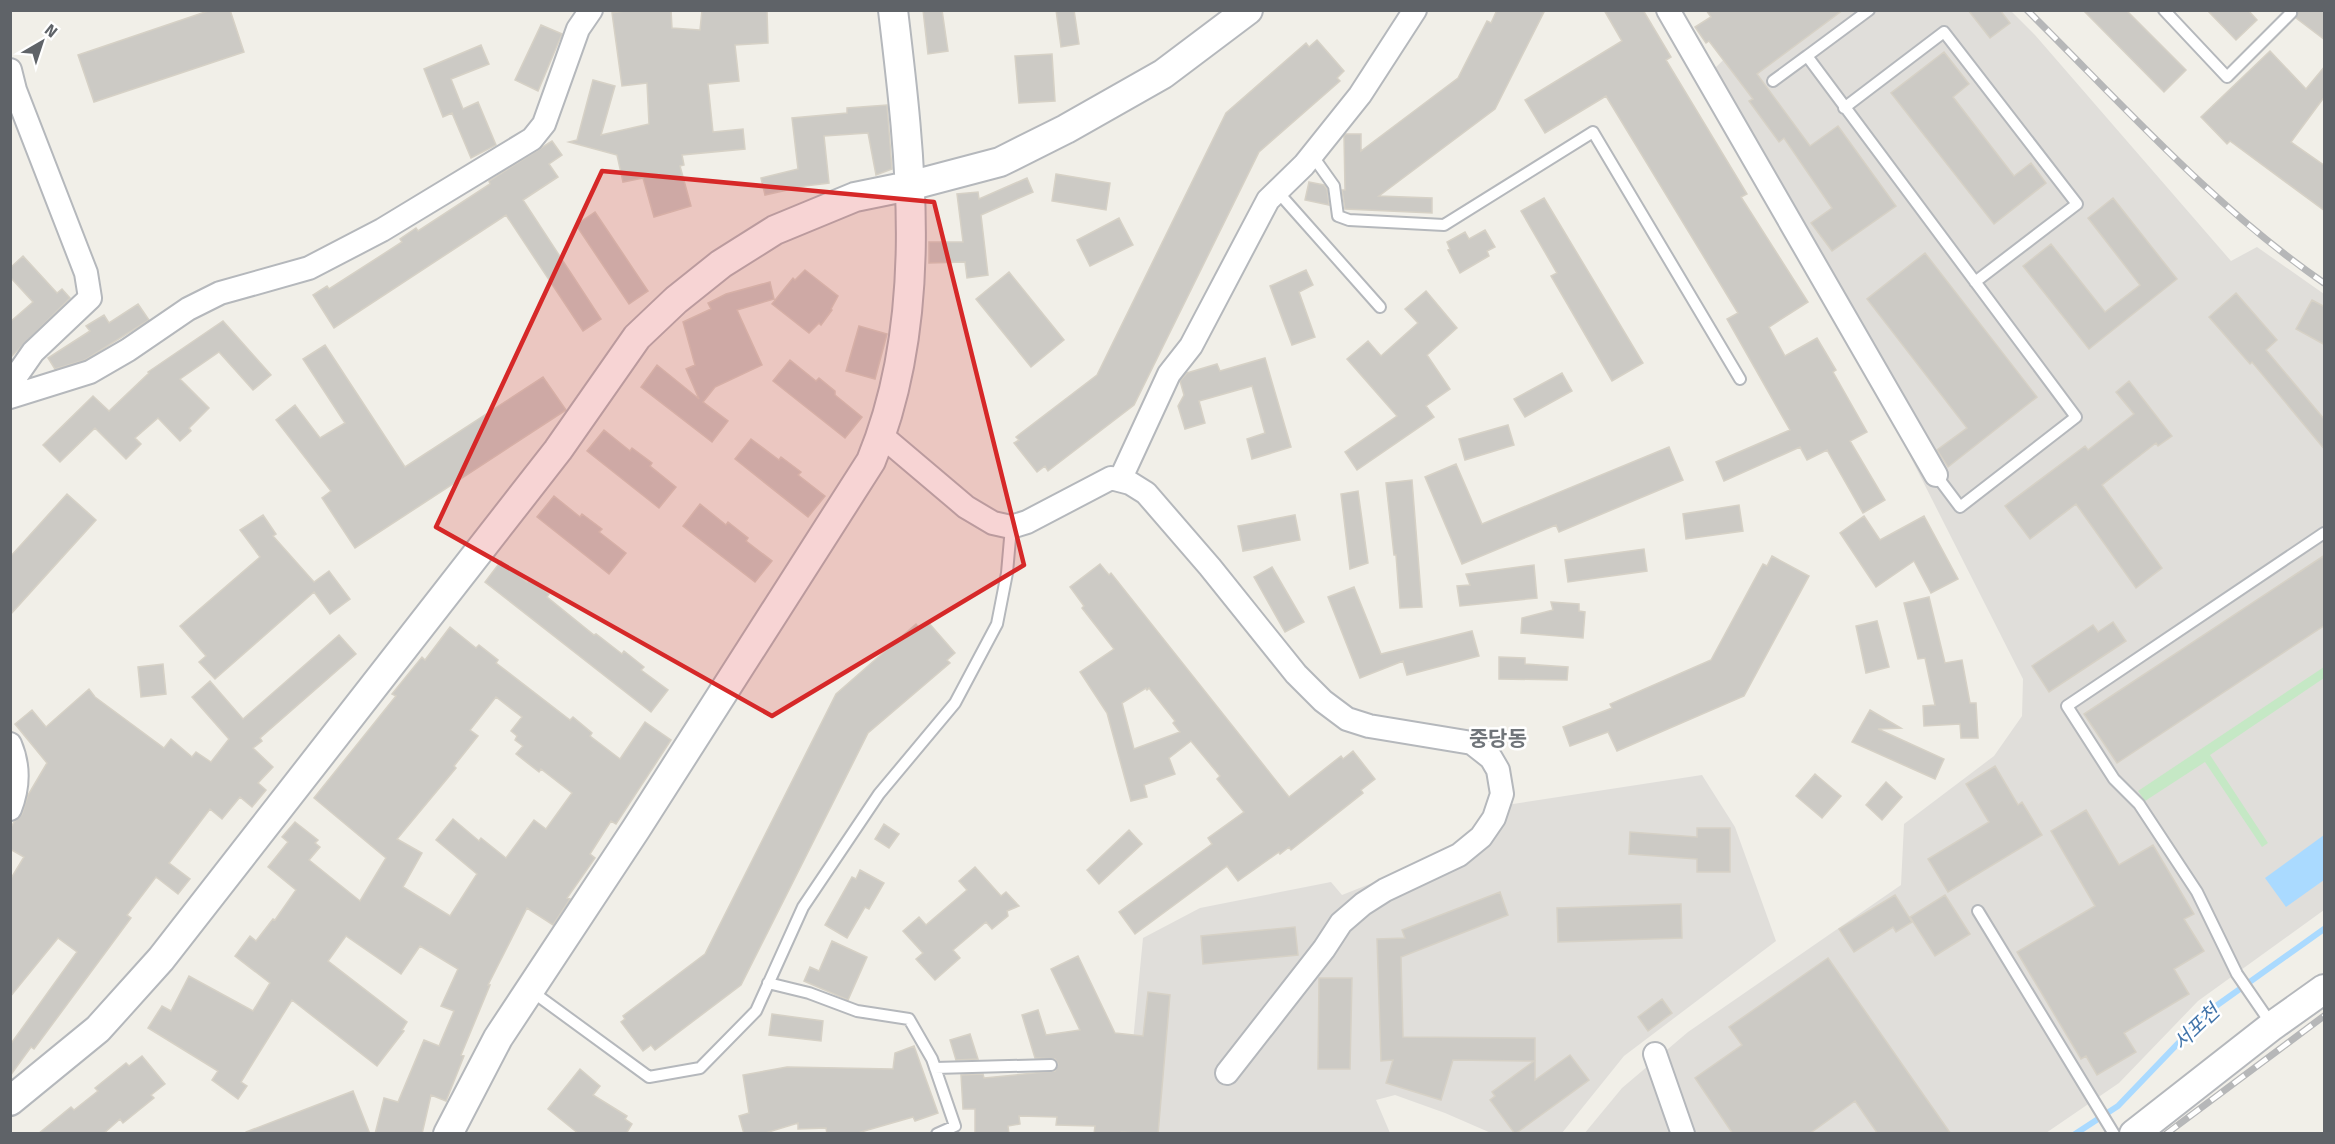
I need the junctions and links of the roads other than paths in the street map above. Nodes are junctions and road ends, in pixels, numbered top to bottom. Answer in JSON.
{"nodes":[{"id":1,"x":591,"y":10,"type":"edge"},
{"id":2,"x":892,"y":10,"type":"edge"},
{"id":3,"x":1248,"y":10,"type":"edge"},
{"id":4,"x":1415,"y":10,"type":"edge"},
{"id":5,"x":1668,"y":10,"type":"edge"},
{"id":6,"x":1869,"y":10,"type":"edge"},
{"id":7,"x":2164,"y":10,"type":"edge"},
{"id":8,"x":2289,"y":10,"type":"edge"},
{"id":9,"x":1807,"y":57,"type":"junction"},
{"id":10,"x":10,"y":70,"type":"edge"},
{"id":11,"x":1773,"y":81,"type":"dead end"},
{"id":12,"x":1844,"y":108,"type":"junction"},
{"id":13,"x":1312,"y":155,"type":"junction"},
{"id":14,"x":909,"y":186,"type":"junction"},
{"id":15,"x":1277,"y":191,"type":"junction"},
{"id":16,"x":1975,"y":282,"type":"junction"},
{"id":17,"x":1380,"y":307,"type":"dead end"},
{"id":18,"x":1740,"y":379,"type":"dead end"},
{"id":19,"x":10,"y":385,"type":"edge"},
{"id":20,"x":10,"y":397,"type":"edge"},
{"id":21,"x":881,"y":435,"type":"junction"},
{"id":22,"x":1936,"y":475,"type":"joint"},
{"id":23,"x":1120,"y":480,"type":"junction"},
{"id":24,"x":1011,"y":527,"type":"junction"},
{"id":25,"x":2325,"y":533,"type":"edge"},
{"id":26,"x":10,"y":744,"type":"edge"},
{"id":27,"x":10,"y":809,"type":"edge"},
{"id":28,"x":1978,"y":911,"type":"dead end"},
{"id":29,"x":768,"y":983,"type":"junction"},
{"id":30,"x":2325,"y":989,"type":"edge"},
{"id":31,"x":530,"y":990,"type":"junction"},
{"id":32,"x":2264,"y":1015,"type":"junction"},
{"id":33,"x":1655,"y":1054,"type":"dead end"},
{"id":34,"x":1051,"y":1065,"type":"dead end"},
{"id":35,"x":935,"y":1068,"type":"junction"},
{"id":36,"x":1227,"y":1073,"type":"dead end"},
{"id":37,"x":10,"y":1101,"type":"edge"},
{"id":38,"x":2119,"y":1132,"type":"edge"},
{"id":39,"x":448,"y":1134,"type":"edge"},
{"id":40,"x":937,"y":1134,"type":"edge"},
{"id":41,"x":1683,"y":1134,"type":"edge"}],
"edges":[{"from":1,"to":20,"type":"street"},
{"from":2,"to":14,"type":"street"},
{"from":3,"to":14,"type":"street"},
{"from":4,"to":13,"type":"street"},
{"from":5,"to":22,"type":"street"},
{"from":6,"to":9,"type":"lane"},
{"from":7,"to":8,"type":"lane"},
{"from":9,"to":11,"type":"lane"},
{"from":9,"to":12,"type":"lane"},
{"from":10,"to":19,"type":"street"},
{"from":12,"to":16,"type":"lane"},
{"from":12,"to":16,"type":"lane"},
{"from":13,"to":15,"type":"street"},
{"from":13,"to":18,"type":"lane"},
{"from":14,"to":21,"type":"street"},
{"from":14,"to":37,"type":"street"},
{"from":15,"to":17,"type":"lane"},
{"from":15,"to":23,"type":"street"},
{"from":16,"to":22,"type":"lane"},
{"from":21,"to":24,"type":"street"},
{"from":21,"to":31,"type":"street"},
{"from":23,"to":24,"type":"street"},
{"from":23,"to":36,"type":"street"},
{"from":24,"to":29,"type":"lane"},
{"from":25,"to":32,"type":"lane"},
{"from":26,"to":27,"type":"street"},
{"from":28,"to":38,"type":"lane"},
{"from":29,"to":31,"type":"lane"},
{"from":29,"to":35,"type":"lane"},
{"from":30,"to":32,"type":"street"},
{"from":31,"to":39,"type":"street"},
{"from":32,"to":38,"type":"street"},
{"from":33,"to":41,"type":"street"},
{"from":34,"to":35,"type":"lane"},
{"from":35,"to":40,"type":"lane"}]}
